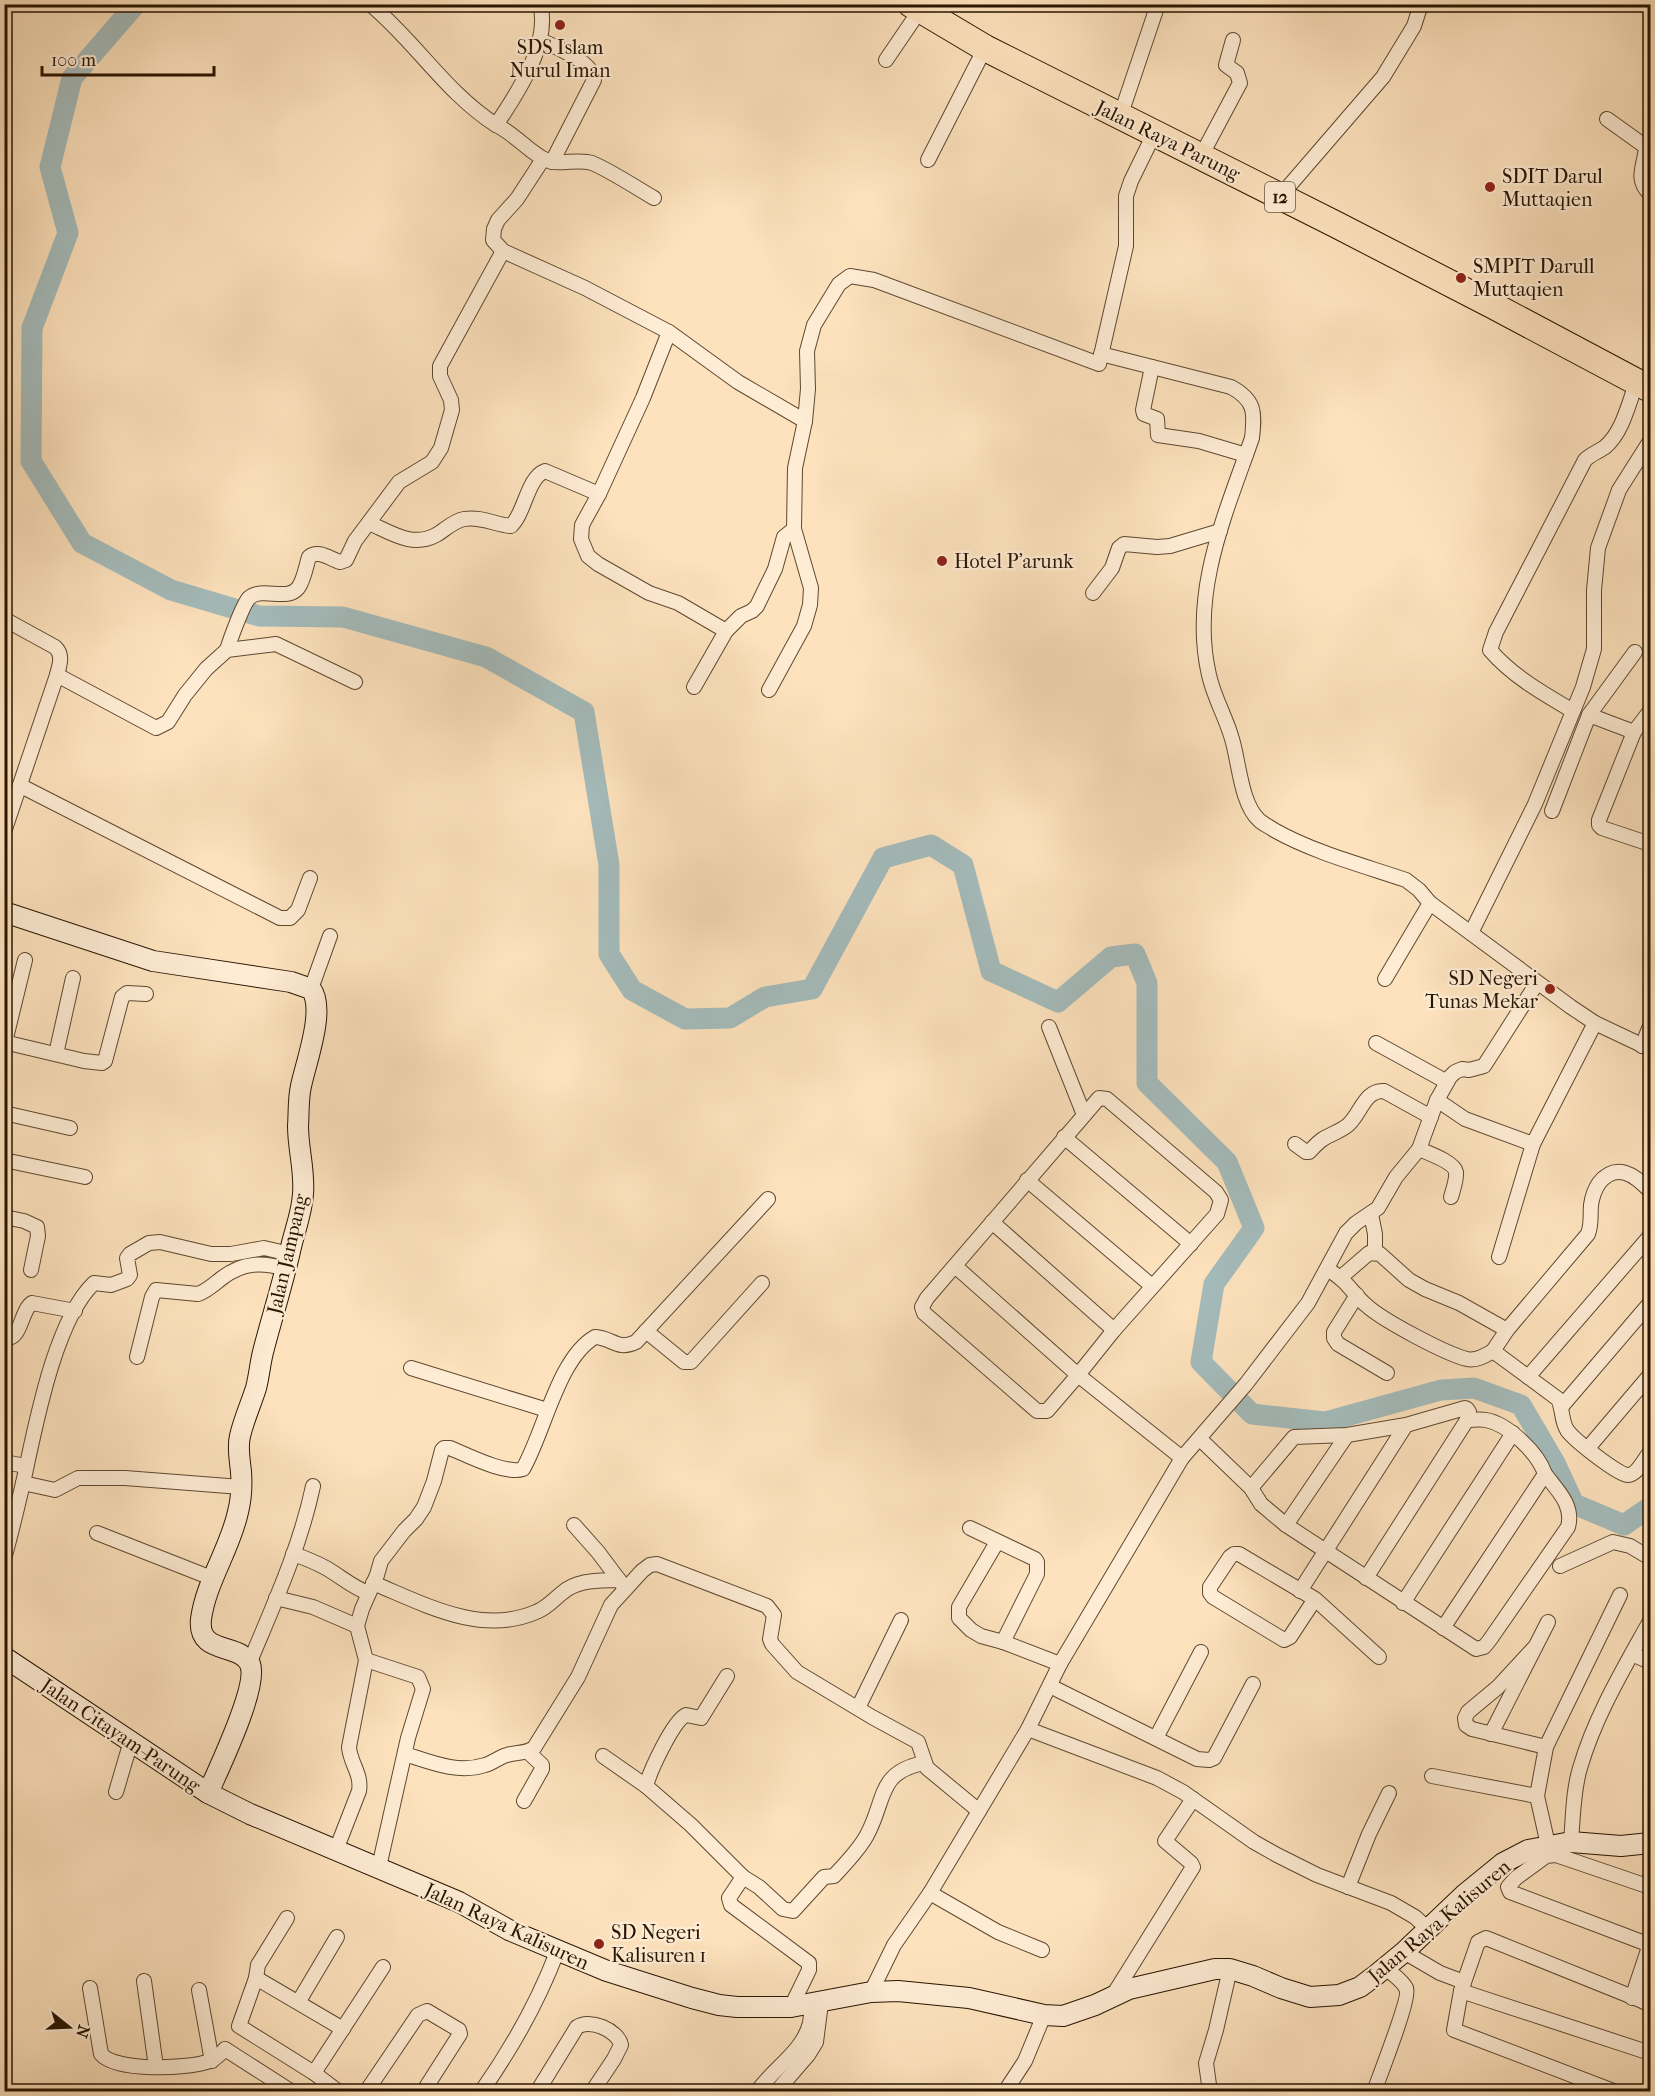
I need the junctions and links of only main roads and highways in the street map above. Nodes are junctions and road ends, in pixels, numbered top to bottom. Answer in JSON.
{"nodes":[{"id":1,"x":922,"y":6,"type":"edge"},
{"id":2,"x":1297,"y":195,"type":"junction"},
{"id":3,"x":1646,"y":383,"type":"edge"},
{"id":4,"x":4,"y":912,"type":"edge"},
{"id":5,"x":4,"y":1657,"type":"edge"},
{"id":6,"x":208,"y":1793,"type":"junction"},
{"id":7,"x":1650,"y":1844,"type":"edge"}],
"edges":[{"from":1,"to":2,"type":"highway","name":"Jalan Raya Parung","number":"12"},
{"from":1,"to":2,"type":"highway","name":"Jalan Raya Parung","number":"12"},
{"from":2,"to":3,"type":"highway","name":"Jalan Raya Parung","number":"12"},
{"from":4,"to":6,"type":"main road","name":"Jalan Jampang"},
{"from":5,"to":6,"type":"main road","name":"Jalan Citayam-Parung"},
{"from":6,"to":7,"type":"main road","name":"Jalan Raya Kalisuren"}]}
